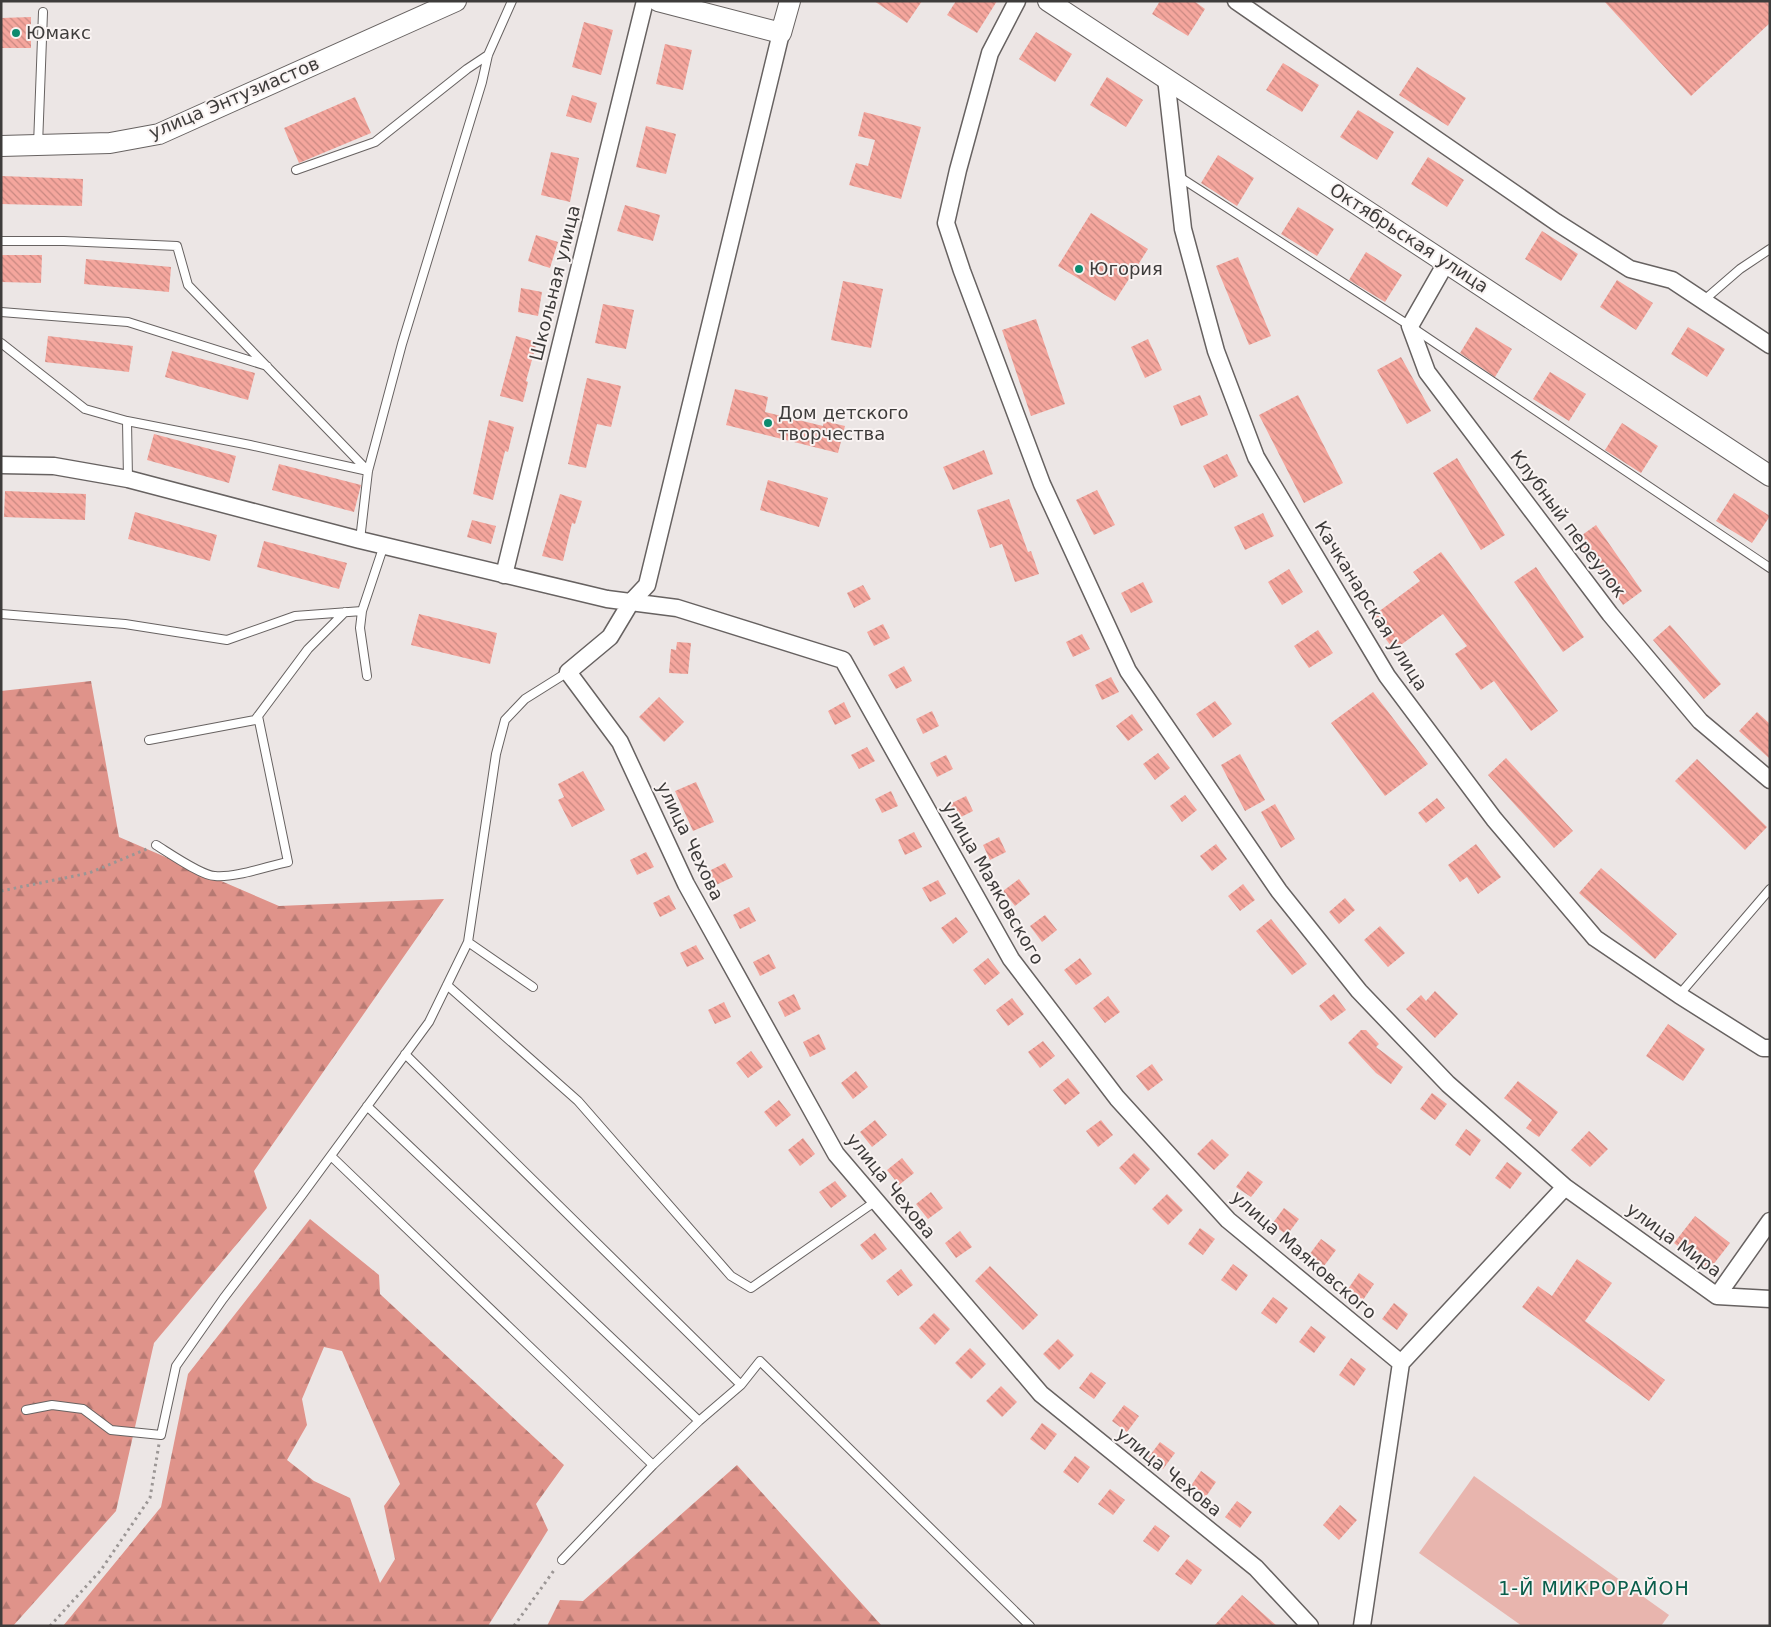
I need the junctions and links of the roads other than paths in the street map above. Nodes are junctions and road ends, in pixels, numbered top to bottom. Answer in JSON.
{"nodes":[{"id":1,"x":456,"y":1,"type":"edge"},
{"id":2,"x":512,"y":1,"type":"edge"},
{"id":3,"x":645,"y":1,"type":"edge"},
{"id":4,"x":658,"y":1,"type":"edge"},
{"id":5,"x":790,"y":1,"type":"edge"},
{"id":6,"x":1017,"y":1,"type":"edge"},
{"id":7,"x":1048,"y":1,"type":"edge"},
{"id":8,"x":1236,"y":1,"type":"edge"},
{"id":9,"x":43,"y":12,"type":"dead end"},
{"id":10,"x":781,"y":33,"type":"junction"},
{"id":11,"x":488,"y":55,"type":"junction"},
{"id":12,"x":1166,"y":78,"type":"junction"},
{"id":13,"x":38,"y":144,"type":"junction"},
{"id":14,"x":1,"y":146,"type":"edge"},
{"id":15,"x":296,"y":170,"type":"dead end"},
{"id":16,"x":1177,"y":175,"type":"junction"},
{"id":17,"x":1,"y":241,"type":"edge"},
{"id":18,"x":1770,"y":249,"type":"edge"},
{"id":19,"x":1446,"y":263,"type":"junction"},
{"id":20,"x":1703,"y":301,"type":"junction"},
{"id":21,"x":1,"y":312,"type":"edge"},
{"id":22,"x":1410,"y":326,"type":"junction"},
{"id":23,"x":1,"y":343,"type":"edge"},
{"id":24,"x":1770,"y":345,"type":"edge"},
{"id":25,"x":268,"y":367,"type":"junction"},
{"id":26,"x":126,"y":422,"type":"junction"},
{"id":27,"x":1,"y":465,"type":"edge"},
{"id":28,"x":368,"y":472,"type":"junction"},
{"id":29,"x":1770,"y":476,"type":"edge"},
{"id":30,"x":128,"y":479,"type":"junction"},
{"id":31,"x":360,"y":540,"type":"junction"},
{"id":32,"x":384,"y":545,"type":"junction"},
{"id":33,"x":1770,"y":568,"type":"edge"},
{"id":34,"x":504,"y":574,"type":"junction"},
{"id":35,"x":630,"y":602,"type":"junction"},
{"id":36,"x":362,"y":611,"type":"junction"},
{"id":37,"x":345,"y":612,"type":"junction"},
{"id":38,"x":1,"y":614,"type":"edge"},
{"id":39,"x":568,"y":672,"type":"junction"},
{"id":40,"x":367,"y":676,"type":"dead end"},
{"id":41,"x":258,"y":716,"type":"junction"},
{"id":42,"x":149,"y":740,"type":"dead end"},
{"id":43,"x":1770,"y":780,"type":"edge"},
{"id":44,"x":156,"y":845,"type":"road end"},
{"id":45,"x":1770,"y":889,"type":"edge"},
{"id":46,"x":468,"y":942,"type":"junction"},
{"id":47,"x":447,"y":985,"type":"junction"},
{"id":48,"x":533,"y":987,"type":"dead end"},
{"id":49,"x":1678,"y":995,"type":"junction"},
{"id":50,"x":1768,"y":1052,"type":"edge"},
{"id":51,"x":406,"y":1054,"type":"junction"},
{"id":52,"x":367,"y":1106,"type":"junction"},
{"id":53,"x":331,"y":1156,"type":"junction"},
{"id":54,"x":1564,"y":1186,"type":"junction"},
{"id":55,"x":876,"y":1201,"type":"junction"},
{"id":56,"x":1770,"y":1221,"type":"edge"},
{"id":57,"x":1717,"y":1296,"type":"junction"},
{"id":58,"x":1770,"y":1299,"type":"edge"},
{"id":59,"x":1401,"y":1363,"type":"junction"},
{"id":60,"x":740,"y":1385,"type":"junction"},
{"id":61,"x":26,"y":1410,"type":"dead end"},
{"id":62,"x":699,"y":1421,"type":"junction"},
{"id":63,"x":654,"y":1465,"type":"junction"},
{"id":64,"x":562,"y":1560,"type":"road end"},
{"id":65,"x":1030,"y":1626,"type":"edge"},
{"id":66,"x":1310,"y":1626,"type":"edge"},
{"id":67,"x":1362,"y":1626,"type":"edge"}],
"edges":[{"from":1,"to":13,"type":"street","name":"улица Энтузиастов"},
{"from":2,"to":11,"type":"lane"},
{"from":3,"to":34,"type":"street","name":"Школьная улица"},
{"from":4,"to":10,"type":"street"},
{"from":5,"to":10,"type":"street"},
{"from":6,"to":54,"type":"street","name":"улица Мира"},
{"from":7,"to":12,"type":"street","name":"Октябрьская улица"},
{"from":8,"to":20,"type":"street"},
{"from":9,"to":13,"type":"lane"},
{"from":10,"to":35,"type":"street"},
{"from":11,"to":15,"type":"lane"},
{"from":11,"to":28,"type":"lane"},
{"from":12,"to":16,"type":"street","name":"Качканарская улица"},
{"from":12,"to":19,"type":"street","name":"Октябрьская улица"},
{"from":13,"to":14,"type":"street","name":"улица Энтузиастов"},
{"from":16,"to":22,"type":"lane"},
{"from":16,"to":49,"type":"street","name":"Качканарская улица"},
{"from":17,"to":25,"type":"lane"},
{"from":18,"to":20,"type":"lane"},
{"from":19,"to":22,"type":"street"},
{"from":19,"to":29,"type":"street","name":"Октябрьская улица"},
{"from":20,"to":24,"type":"street"},
{"from":21,"to":25,"type":"lane"},
{"from":22,"to":33,"type":"lane"},
{"from":22,"to":43,"type":"street","name":"Клубный переулок"},
{"from":23,"to":26,"type":"lane"},
{"from":25,"to":28,"type":"lane"},
{"from":26,"to":28,"type":"lane"},
{"from":26,"to":30,"type":"lane"},
{"from":27,"to":30,"type":"street","name":"улица Маяковского"},
{"from":28,"to":31,"type":"lane"},
{"from":30,"to":31,"type":"street","name":"улица Маяковского"},
{"from":31,"to":32,"type":"street","name":"улица Маяковского"},
{"from":32,"to":34,"type":"street","name":"улица Маяковского"},
{"from":32,"to":36,"type":"lane"},
{"from":34,"to":35,"type":"street","name":"улица Маяковского"},
{"from":35,"to":39,"type":"street"},
{"from":35,"to":59,"type":"street","name":"улица Маяковского"},
{"from":36,"to":37,"type":"lane"},
{"from":36,"to":40,"type":"lane"},
{"from":37,"to":38,"type":"lane"},
{"from":37,"to":41,"type":"lane"},
{"from":39,"to":46,"type":"lane"},
{"from":39,"to":55,"type":"street","name":"улица Чехова"},
{"from":41,"to":42,"type":"lane"},
{"from":41,"to":44,"type":"lane"},
{"from":45,"to":49,"type":"lane"},
{"from":46,"to":47,"type":"lane"},
{"from":46,"to":48,"type":"lane"},
{"from":47,"to":51,"type":"lane"},
{"from":47,"to":55,"type":"lane"},
{"from":49,"to":50,"type":"street","name":"Качканарская улица"},
{"from":51,"to":52,"type":"lane"},
{"from":51,"to":60,"type":"lane"},
{"from":52,"to":53,"type":"lane"},
{"from":52,"to":62,"type":"lane"},
{"from":53,"to":61,"type":"lane"},
{"from":53,"to":63,"type":"lane"},
{"from":54,"to":57,"type":"street","name":"улица Мира"},
{"from":54,"to":59,"type":"street"},
{"from":55,"to":66,"type":"street","name":"улица Чехова"},
{"from":56,"to":57,"type":"street"},
{"from":57,"to":58,"type":"street","name":"улица Мира"},
{"from":59,"to":67,"type":"street"},
{"from":60,"to":62,"type":"lane"},
{"from":60,"to":65,"type":"lane"},
{"from":62,"to":63,"type":"lane"},
{"from":63,"to":64,"type":"lane"}]}
